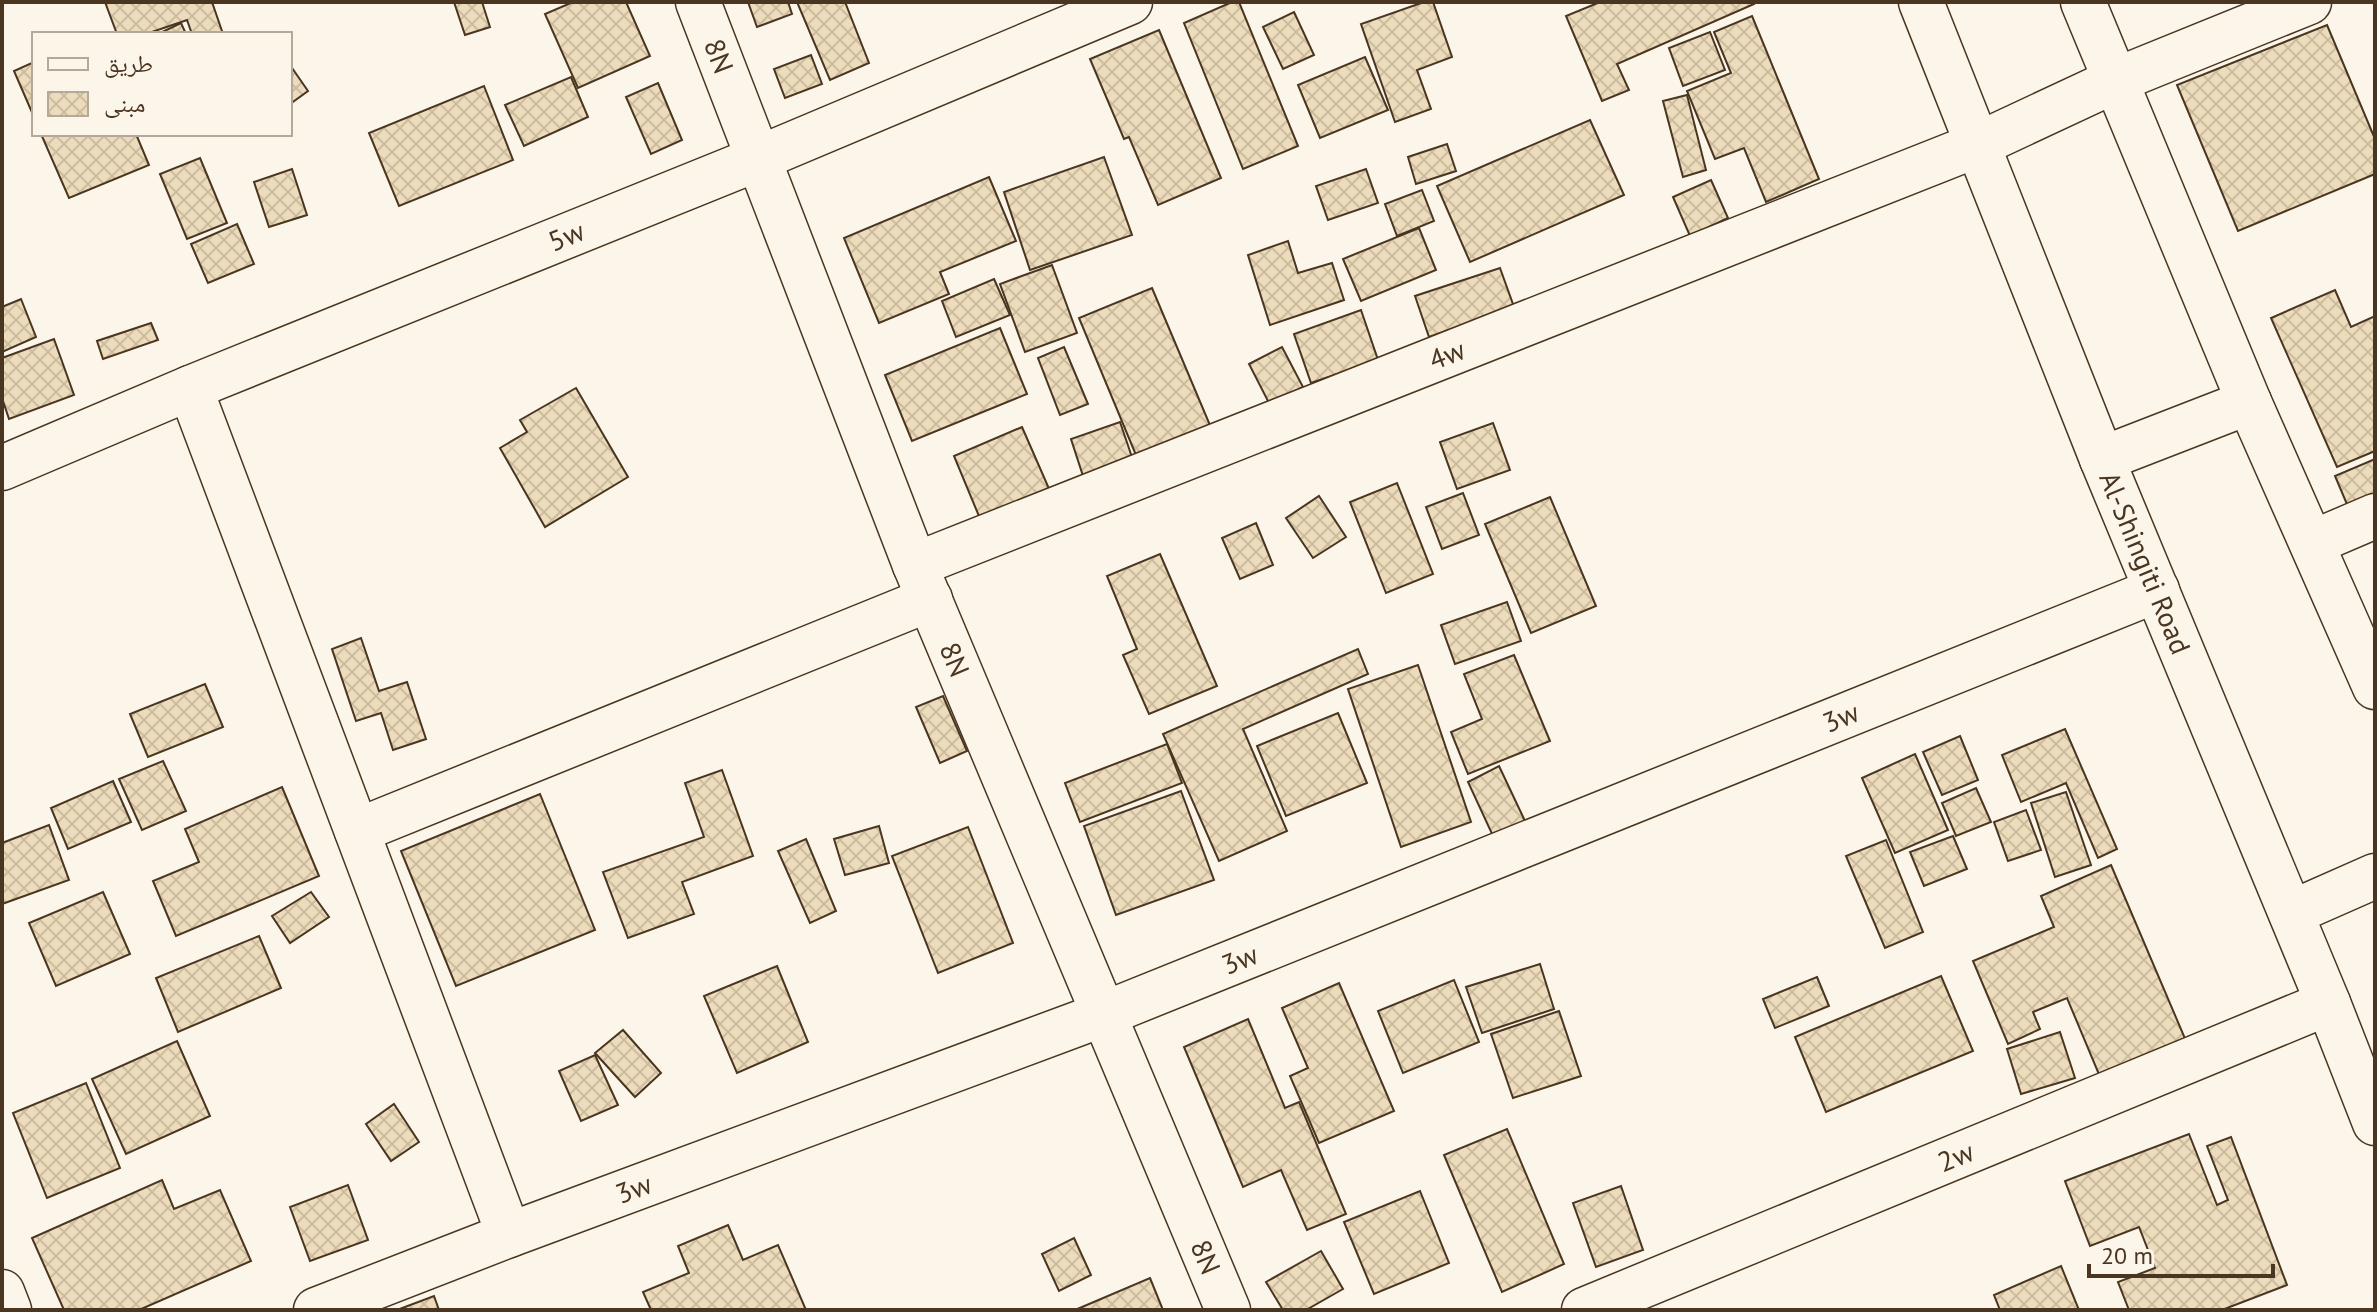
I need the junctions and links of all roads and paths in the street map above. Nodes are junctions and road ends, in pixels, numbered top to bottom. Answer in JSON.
{"nodes":[{"id":1,"x":698,"y":2,"type":"edge"},
{"id":2,"x":1130,"y":2,"type":"edge"},
{"id":3,"x":1921,"y":2,"type":"edge"},
{"id":4,"x":2083,"y":2,"type":"edge"},
{"id":5,"x":2309,"y":2,"type":"edge"},
{"id":6,"x":2114,"y":81,"type":"junction"},
{"id":7,"x":1977,"y":145,"type":"junction"},
{"id":8,"x":757,"y":159,"type":"junction"},
{"id":9,"x":190,"y":388,"type":"junction"},
{"id":10,"x":2249,"y":402,"type":"junction"},
{"id":11,"x":2102,"y":459,"type":"junction"},
{"id":12,"x":2,"y":468,"type":"edge"},
{"id":13,"x":2375,"y":516,"type":"edge"},
{"id":14,"x":2312,"y":543,"type":"junction"},
{"id":15,"x":922,"y":582,"type":"junction"},
{"id":16,"x":2157,"y":590,"type":"junction"},
{"id":17,"x":2375,"y":687,"type":"edge"},
{"id":18,"x":357,"y":831,"type":"junction"},
{"id":19,"x":2375,"y":876,"type":"edge"},
{"id":20,"x":2291,"y":913,"type":"junction"},
{"id":21,"x":2328,"y":1003,"type":"junction"},
{"id":22,"x":1104,"y":1014,"type":"junction"},
{"id":23,"x":2375,"y":1123,"type":"edge"},
{"id":24,"x":509,"y":1235,"type":"junction"},
{"id":25,"x":2,"y":1292,"type":"edge"},
{"id":26,"x":9,"y":1310,"type":"edge"},
{"id":27,"x":316,"y":1310,"type":"edge"},
{"id":28,"x":1228,"y":1310,"type":"edge"},
{"id":29,"x":1584,"y":1310,"type":"edge"}],
"edges":[{"from":1,"to":8,"type":"street","name":"8N"},
{"from":2,"to":8,"type":"street","name":"5w"},
{"from":3,"to":7,"type":"street","name":"Al-Shingiti Road"},
{"from":4,"to":6,"type":"street"},
{"from":5,"to":6,"type":"street","name":"4w"},
{"from":6,"to":7,"type":"street","name":"4w"},
{"from":6,"to":10,"type":"street"},
{"from":7,"to":11,"type":"street","name":"Al-Shingiti Road"},
{"from":7,"to":15,"type":"street","name":"4w"},
{"from":8,"to":9,"type":"street","name":"5w"},
{"from":8,"to":15,"type":"street","name":"8N"},
{"from":9,"to":12,"type":"street","name":"5w"},
{"from":9,"to":18,"type":"street"},
{"from":10,"to":11,"type":"street"},
{"from":10,"to":14,"type":"street"},
{"from":11,"to":16,"type":"street","name":"Al-Shingiti Road"},
{"from":13,"to":14,"type":"street"},
{"from":14,"to":17,"type":"street"},
{"from":15,"to":18,"type":"street","name":"4w"},
{"from":15,"to":22,"type":"street","name":"8N"},
{"from":16,"to":20,"type":"street","name":"Al-Shingiti Road"},
{"from":16,"to":22,"type":"street","name":"3w"},
{"from":18,"to":24,"type":"street"},
{"from":19,"to":20,"type":"street"},
{"from":20,"to":21,"type":"street","name":"Al-Shingiti Road"},
{"from":21,"to":23,"type":"street","name":"Al-Shingiti Road"},
{"from":21,"to":29,"type":"street","name":"2w"},
{"from":22,"to":24,"type":"street","name":"3w"},
{"from":22,"to":28,"type":"street","name":"8N"},
{"from":24,"to":27,"type":"street","name":"3w"},
{"from":25,"to":26,"type":"street"}]}
